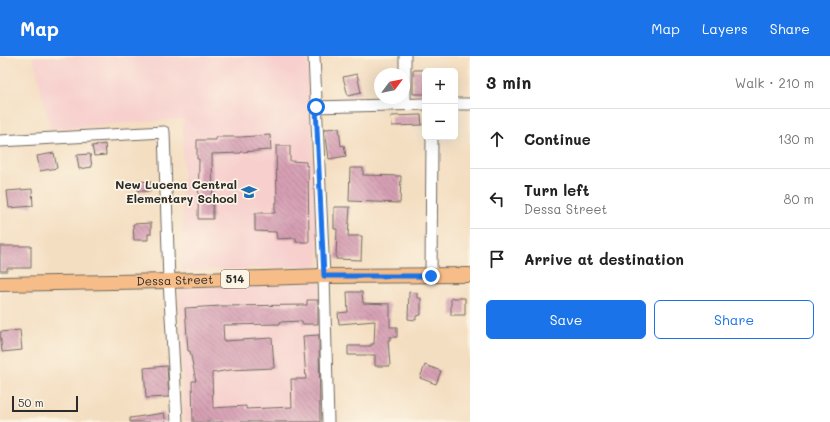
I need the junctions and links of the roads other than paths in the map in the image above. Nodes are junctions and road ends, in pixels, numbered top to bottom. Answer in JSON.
{"nodes":[{"id":1,"x":314,"y":56,"type":"edge"},
{"id":2,"x":405,"y":56,"type":"edge"},
{"id":3,"x":405,"y":68,"type":"edge"},
{"id":4,"x":405,"y":104,"type":"edge"},
{"id":5,"x":410,"y":104,"type":"edge"},
{"id":6,"x":422,"y":104,"type":"edge"},
{"id":7,"x":458,"y":104,"type":"edge"},
{"id":8,"x":470,"y":104,"type":"edge"},
{"id":9,"x":316,"y":107,"type":"junction"},
{"id":10,"x":432,"y":140,"type":"edge"},
{"id":11,"x":0,"y":141,"type":"edge"},
{"id":12,"x":470,"y":275,"type":"edge"},
{"id":13,"x":324,"y":276,"type":"junction"},
{"id":14,"x":431,"y":276,"type":"junction"},
{"id":15,"x":169,"y":281,"type":"junction"},
{"id":16,"x":0,"y":284,"type":"edge"},
{"id":17,"x":177,"y":422,"type":"edge"},
{"id":18,"x":328,"y":422,"type":"edge"}],
"edges":[{"from":1,"to":9,"type":"street"},
{"from":2,"to":3,"type":"street"},
{"from":4,"to":9,"type":"street"},
{"from":5,"to":6,"type":"street"},
{"from":7,"to":8,"type":"street"},
{"from":9,"to":13,"type":"street"},
{"from":10,"to":14,"type":"street"},
{"from":11,"to":15,"type":"street"},
{"from":12,"to":14,"type":"main road","name":"Dessa Street","number":"514"},
{"from":13,"to":14,"type":"main road","name":"Dessa Street","number":"514"},
{"from":13,"to":15,"type":"main road","name":"Dessa Street","number":"514"},
{"from":13,"to":18,"type":"street"},
{"from":15,"to":16,"type":"main road","name":"Dessa Street","number":"514"},
{"from":15,"to":17,"type":"street"}]}
